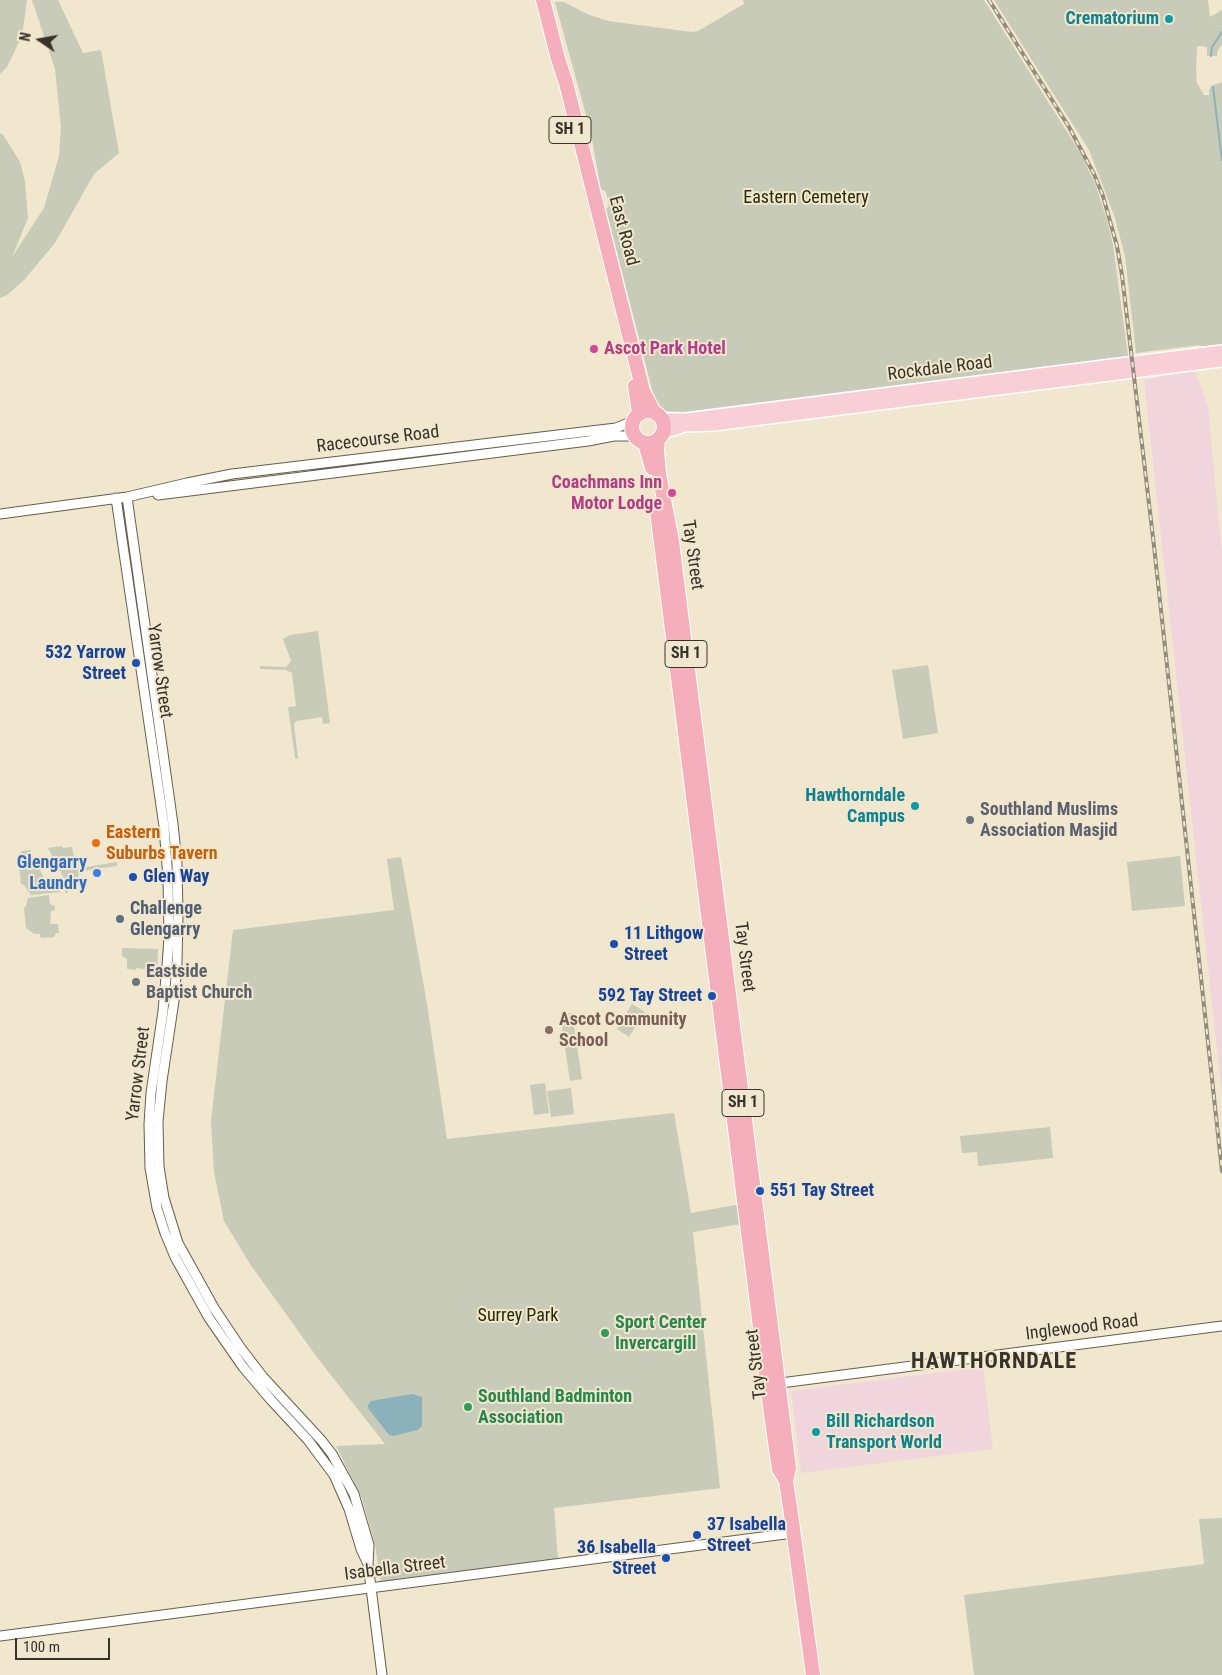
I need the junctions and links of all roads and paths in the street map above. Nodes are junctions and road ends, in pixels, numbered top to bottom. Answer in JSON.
{"nodes":[{"id":1,"x":543,"y":0,"type":"edge"},
{"id":2,"x":558,"y":59,"type":"junction"},
{"id":3,"x":1222,"y":350,"type":"edge"},
{"id":4,"x":1222,"y":361,"type":"edge"},
{"id":5,"x":903,"y":396,"type":"junction"},
{"id":6,"x":636,"y":417,"type":"junction"},
{"id":7,"x":653,"y":430,"type":"junction"},
{"id":8,"x":283,"y":468,"type":"junction"},
{"id":9,"x":284,"y":480,"type":"junction"},
{"id":10,"x":127,"y":497,"type":"junction"},
{"id":11,"x":116,"y":498,"type":"junction"},
{"id":12,"x":0,"y":514,"type":"edge"},
{"id":13,"x":1222,"y":1326,"type":"edge"},
{"id":14,"x":772,"y":1384,"type":"junction"},
{"id":15,"x":793,"y":1533,"type":"junction"},
{"id":16,"x":368,"y":1564,"type":"junction"},
{"id":17,"x":372,"y":1589,"type":"junction"},
{"id":18,"x":0,"y":1636,"type":"edge"},
{"id":19,"x":382,"y":1675,"type":"edge"},
{"id":20,"x":813,"y":1675,"type":"edge"}],
"edges":[{"from":1,"to":2,"type":"highway","name":"East Road","number":"SH 1"},
{"from":2,"to":6,"type":"highway","name":"East Road","number":"SH 1"},
{"from":2,"to":7,"type":"highway","name":"East Road","number":"SH 1"},
{"from":3,"to":5,"type":"main road","name":"Rockdale Road"},
{"from":4,"to":5,"type":"main road","name":"Rockdale Road"},
{"from":5,"to":7,"type":"main road","name":"Rockdale Road"},
{"from":6,"to":7,"type":"highway"},
{"from":6,"to":7,"type":"highway","number":"SH 1"},
{"from":6,"to":8,"type":"street","name":"Racecourse Road"},
{"from":7,"to":9,"type":"street","name":"Racecourse Road"},
{"from":7,"to":14,"type":"highway","name":"Tay Street","number":"SH 1"},
{"from":8,"to":9,"type":"street"},
{"from":8,"to":10,"type":"street","name":"Racecourse Road"},
{"from":9,"to":10,"type":"street","name":"Racecourse Road"},
{"from":10,"to":11,"type":"street","name":"Racecourse Road"},
{"from":10,"to":16,"type":"street","name":"Yarrow Street"},
{"from":11,"to":12,"type":"street","name":"Racecourse Road"},
{"from":11,"to":16,"type":"street","name":"Yarrow Street"},
{"from":13,"to":14,"type":"street","name":"Inglewood Road"},
{"from":14,"to":15,"type":"highway","name":"Tay Street","number":"SH 1"},
{"from":15,"to":17,"type":"street","name":"Isabella Street"},
{"from":15,"to":20,"type":"highway","name":"Tay Street","number":"SH 1"},
{"from":16,"to":17,"type":"street","name":"Yarrow Street"},
{"from":17,"to":18,"type":"street","name":"Isabella Street"},
{"from":17,"to":19,"type":"street","name":"Yarrow Street"}]}
